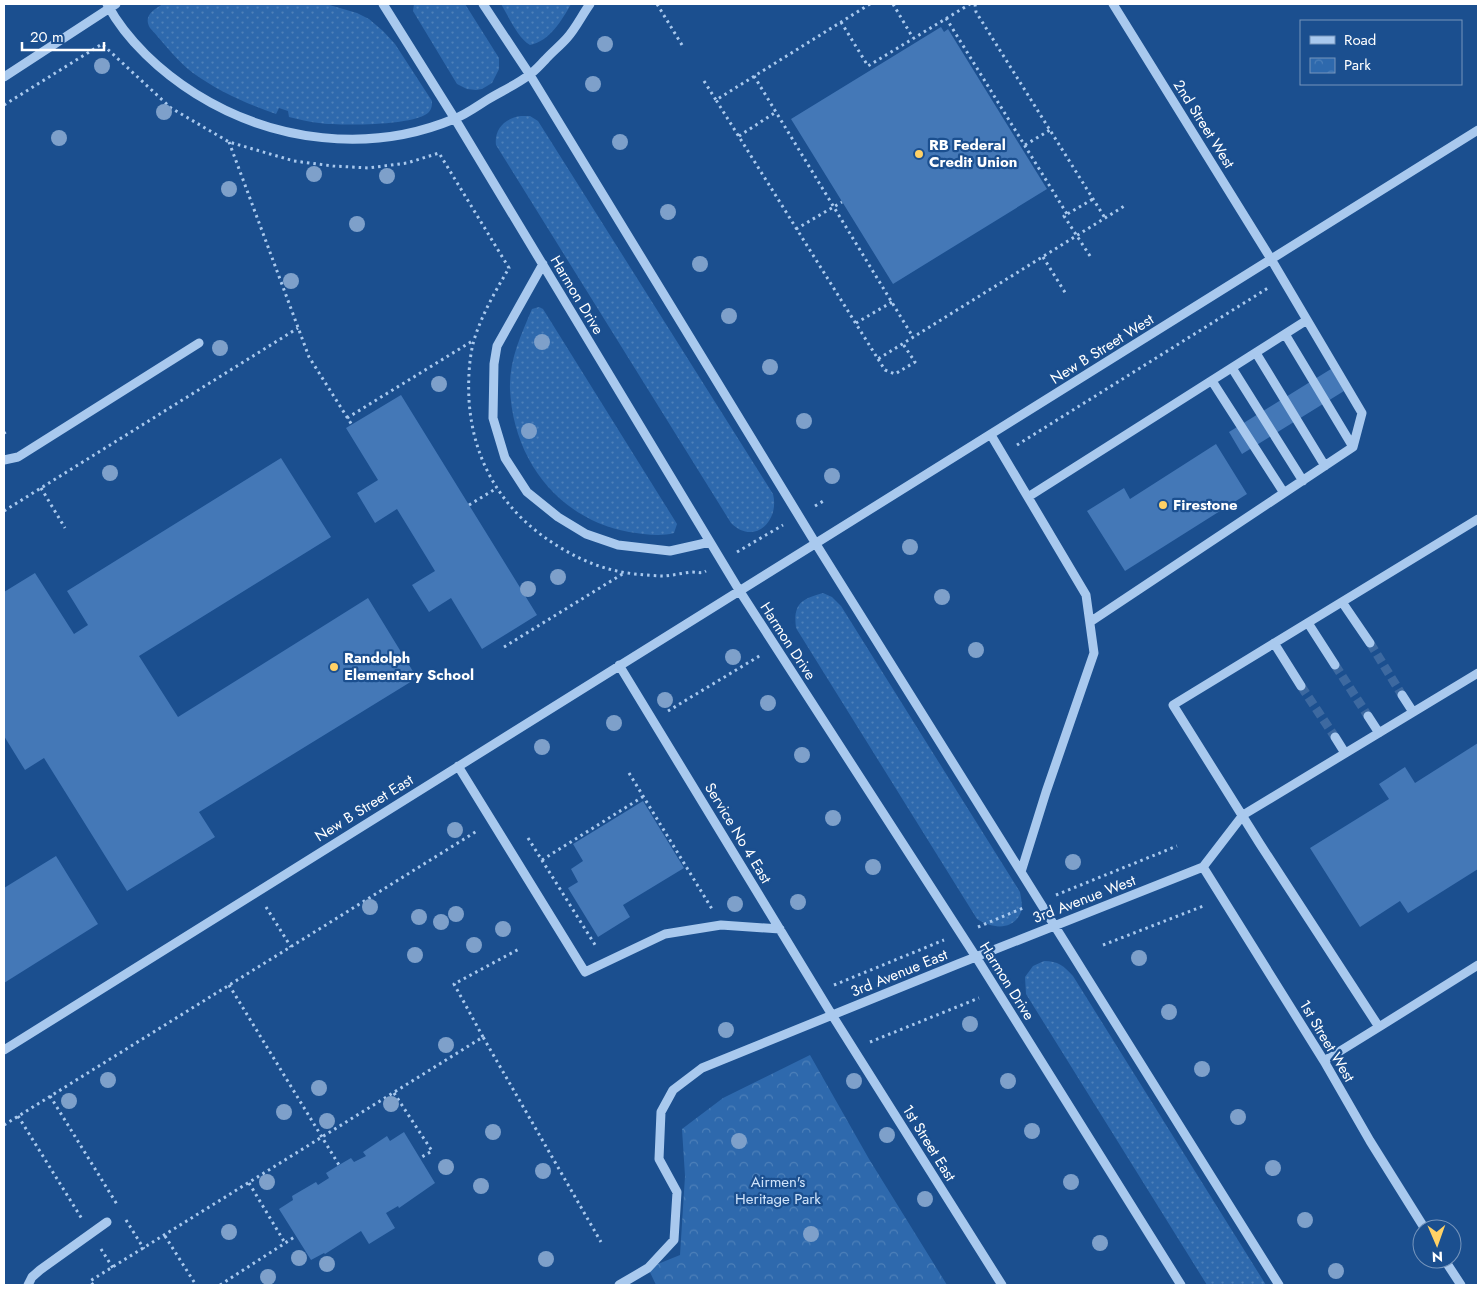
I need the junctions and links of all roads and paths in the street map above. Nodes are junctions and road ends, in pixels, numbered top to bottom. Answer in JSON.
{"nodes":[{"id":1,"x":383,"y":4,"type":"edge"},
{"id":2,"x":483,"y":4,"type":"edge"},
{"id":3,"x":590,"y":4,"type":"edge"},
{"id":4,"x":657,"y":4,"type":"edge"},
{"id":5,"x":870,"y":4,"type":"edge"},
{"id":6,"x":893,"y":4,"type":"edge"},
{"id":7,"x":970,"y":4,"type":"edge"},
{"id":8,"x":974,"y":4,"type":"edge"},
{"id":9,"x":1113,"y":4,"type":"edge"},
{"id":10,"x":111,"y":5,"type":"edge"},
{"id":11,"x":946,"y":18,"type":"junction"},
{"id":12,"x":841,"y":22,"type":"junction"},
{"id":13,"x":913,"y":38,"type":"junction"},
{"id":14,"x":682,"y":45,"type":"dead end"},
{"id":15,"x":530,"y":75,"type":"junction"},
{"id":16,"x":4,"y":76,"type":"edge"},
{"id":17,"x":754,"y":76,"type":"junction"},
{"id":18,"x":704,"y":81,"type":"dead end"},
{"id":19,"x":716,"y":100,"type":"junction"},
{"id":20,"x":4,"y":105,"type":"edge"},
{"id":21,"x":776,"y":112,"type":"junction"},
{"id":22,"x":455,"y":119,"type":"junction"},
{"id":23,"x":1050,"y":130,"type":"junction"},
{"id":24,"x":1478,"y":130,"type":"edge"},
{"id":25,"x":738,"y":136,"type":"junction"},
{"id":26,"x":229,"y":142,"type":"junction"},
{"id":27,"x":1025,"y":145,"type":"junction"},
{"id":28,"x":1093,"y":199,"type":"junction"},
{"id":29,"x":842,"y":202,"type":"dead end"},
{"id":30,"x":1126,"y":205,"type":"dead end"},
{"id":31,"x":834,"y":207,"type":"junction"},
{"id":32,"x":1067,"y":214,"type":"junction"},
{"id":33,"x":1105,"y":218,"type":"junction"},
{"id":34,"x":796,"y":229,"type":"junction"},
{"id":35,"x":1077,"y":236,"type":"junction"},
{"id":36,"x":1090,"y":256,"type":"dead end"},
{"id":37,"x":1043,"y":257,"type":"junction"},
{"id":38,"x":1271,"y":259,"type":"junction"},
{"id":39,"x":543,"y":264,"type":"junction"},
{"id":40,"x":1271,"y":287,"type":"dead end"},
{"id":41,"x":1066,"y":294,"type":"dead end"},
{"id":42,"x":892,"y":302,"type":"junction"},
{"id":43,"x":1307,"y":320,"type":"junction"},
{"id":44,"x":856,"y":323,"type":"junction"},
{"id":45,"x":298,"y":328,"type":"junction"},
{"id":46,"x":1285,"y":334,"type":"junction"},
{"id":47,"x":913,"y":337,"type":"junction"},
{"id":48,"x":474,"y":340,"type":"junction"},
{"id":49,"x":199,"y":343,"type":"dead end"},
{"id":50,"x":903,"y":344,"type":"junction"},
{"id":51,"x":1256,"y":353,"type":"junction"},
{"id":52,"x":878,"y":359,"type":"junction"},
{"id":53,"x":1232,"y":368,"type":"junction"},
{"id":54,"x":1212,"y":381,"type":"junction"},
{"id":55,"x":347,"y":418,"type":"junction"},
{"id":56,"x":352,"y":425,"type":"dead end"},
{"id":57,"x":4,"y":432,"type":"edge"},
{"id":58,"x":991,"y":435,"type":"junction"},
{"id":59,"x":7,"y":437,"type":"dead end"},
{"id":60,"x":1353,"y":447,"type":"junction"},
{"id":61,"x":1002,"y":454,"type":"junction"},
{"id":62,"x":4,"y":460,"type":"edge"},
{"id":63,"x":1325,"y":466,"type":"junction"},
{"id":64,"x":1303,"y":481,"type":"junction"},
{"id":65,"x":41,"y":488,"type":"junction"},
{"id":66,"x":497,"y":488,"type":"junction"},
{"id":67,"x":1284,"y":493,"type":"junction"},
{"id":68,"x":1028,"y":497,"type":"junction"},
{"id":69,"x":825,"y":500,"type":"dead end"},
{"id":70,"x":469,"y":505,"type":"dead end"},
{"id":71,"x":4,"y":511,"type":"edge"},
{"id":72,"x":799,"y":515,"type":"junction"},
{"id":73,"x":1478,"y":519,"type":"edge"},
{"id":74,"x":65,"y":528,"type":"dead end"},
{"id":75,"x":710,"y":542,"type":"junction"},
{"id":76,"x":816,"y":544,"type":"junction"},
{"id":77,"x":722,"y":562,"type":"junction"},
{"id":78,"x":624,"y":573,"type":"junction"},
{"id":79,"x":739,"y":590,"type":"junction"},
{"id":80,"x":1342,"y":602,"type":"junction"},
{"id":81,"x":1090,"y":622,"type":"junction"},
{"id":82,"x":1308,"y":622,"type":"junction"},
{"id":83,"x":1370,"y":643,"type":"tunnel mouth"},
{"id":84,"x":1274,"y":644,"type":"junction"},
{"id":85,"x":504,"y":647,"type":"dead end"},
{"id":86,"x":763,"y":653,"type":"dead end"},
{"id":87,"x":619,"y":665,"type":"junction"},
{"id":88,"x":1335,"y":665,"type":"tunnel mouth"},
{"id":89,"x":1478,"y":673,"type":"edge"},
{"id":90,"x":1301,"y":686,"type":"tunnel mouth"},
{"id":91,"x":1402,"y":695,"type":"tunnel mouth"},
{"id":92,"x":1413,"y":712,"type":"junction"},
{"id":93,"x":1368,"y":716,"type":"tunnel mouth"},
{"id":94,"x":653,"y":720,"type":"junction"},
{"id":95,"x":1379,"y":733,"type":"junction"},
{"id":96,"x":1335,"y":737,"type":"tunnel mouth"},
{"id":97,"x":1345,"y":753,"type":"junction"},
{"id":98,"x":458,"y":766,"type":"junction"},
{"id":99,"x":629,"y":773,"type":"dead end"},
{"id":100,"x":644,"y":796,"type":"junction"},
{"id":101,"x":1243,"y":815,"type":"junction"},
{"id":102,"x":492,"y":822,"type":"junction"},
{"id":103,"x":528,"y":838,"type":"dead end"},
{"id":104,"x":1177,"y":846,"type":"dead end"},
{"id":105,"x":542,"y":860,"type":"junction"},
{"id":106,"x":1204,"y":867,"type":"junction"},
{"id":107,"x":1021,"y":872,"type":"junction"},
{"id":108,"x":257,"y":892,"type":"junction"},
{"id":109,"x":1223,"y":899,"type":"junction"},
{"id":110,"x":1040,"y":902,"type":"junction"},
{"id":111,"x":721,"y":925,"type":"junction"},
{"id":112,"x":1055,"y":925,"type":"junction"},
{"id":113,"x":780,"y":929,"type":"junction"},
{"id":114,"x":960,"y":934,"type":"junction"},
{"id":115,"x":1103,"y":945,"type":"dead end"},
{"id":116,"x":291,"y":947,"type":"junction"},
{"id":117,"x":598,"y":948,"type":"dead end"},
{"id":118,"x":519,"y":949,"type":"dead end"},
{"id":119,"x":976,"y":957,"type":"junction"},
{"id":120,"x":1478,"y":965,"type":"edge"},
{"id":121,"x":229,"y":985,"type":"junction"},
{"id":122,"x":819,"y":993,"type":"junction"},
{"id":123,"x":979,"y":998,"type":"dead end"},
{"id":124,"x":832,"y":1015,"type":"junction"},
{"id":125,"x":1379,"y":1026,"type":"junction"},
{"id":126,"x":483,"y":1037,"type":"junction"},
{"id":127,"x":852,"y":1046,"type":"junction"},
{"id":128,"x":4,"y":1050,"type":"edge"},
{"id":129,"x":1324,"y":1061,"type":"junction"},
{"id":130,"x":394,"y":1093,"type":"junction"},
{"id":131,"x":50,"y":1096,"type":"junction"},
{"id":132,"x":18,"y":1116,"type":"junction"},
{"id":133,"x":4,"y":1125,"type":"edge"},
{"id":134,"x":322,"y":1137,"type":"junction"},
{"id":135,"x":420,"y":1158,"type":"dead end"},
{"id":136,"x":339,"y":1165,"type":"dead end"},
{"id":137,"x":249,"y":1183,"type":"junction"},
{"id":138,"x":118,"y":1206,"type":"dead end"},
{"id":139,"x":123,"y":1215,"type":"dead end"},
{"id":140,"x":1420,"y":1219,"type":"edge"},
{"id":141,"x":107,"y":1222,"type":"dead end"},
{"id":142,"x":91,"y":1234,"type":"junction"},
{"id":143,"x":165,"y":1236,"type":"junction"},
{"id":144,"x":296,"y":1236,"type":"dead end"},
{"id":145,"x":601,"y":1242,"type":"dead end"},
{"id":146,"x":285,"y":1243,"type":"junction"},
{"id":147,"x":144,"y":1249,"type":"junction"},
{"id":148,"x":113,"y":1268,"type":"junction"},
{"id":149,"x":1451,"y":1269,"type":"edge"},
{"id":150,"x":28,"y":1285,"type":"edge"},
{"id":151,"x":93,"y":1285,"type":"edge"},
{"id":152,"x":196,"y":1285,"type":"edge"},
{"id":153,"x":220,"y":1285,"type":"edge"},
{"id":154,"x":619,"y":1285,"type":"edge"},
{"id":155,"x":1002,"y":1285,"type":"edge"},
{"id":156,"x":1181,"y":1285,"type":"edge"},
{"id":157,"x":1279,"y":1285,"type":"edge"},
{"id":158,"x":1461,"y":1285,"type":"edge"}],
"edges":[{"from":1,"to":22,"type":"street","name":"Harmon Drive"},
{"from":2,"to":15,"type":"street"},
{"from":3,"to":15,"type":"street"},
{"from":4,"to":14,"type":"path"},
{"from":5,"to":12,"type":"path"},
{"from":6,"to":13,"type":"path"},
{"from":7,"to":11,"type":"path"},
{"from":8,"to":23,"type":"path"},
{"from":9,"to":38,"type":"street","name":"2nd Street West"},
{"from":10,"to":16,"type":"street"},
{"from":10,"to":22,"type":"street"},
{"from":11,"to":13,"type":"path"},
{"from":11,"to":27,"type":"path"},
{"from":12,"to":13,"type":"path"},
{"from":12,"to":17,"type":"path"},
{"from":15,"to":22,"type":"street"},
{"from":15,"to":72,"type":"street"},
{"from":17,"to":19,"type":"path"},
{"from":17,"to":21,"type":"path"},
{"from":18,"to":19,"type":"path"},
{"from":19,"to":25,"type":"path"},
{"from":20,"to":26,"type":"path"},
{"from":21,"to":25,"type":"path"},
{"from":21,"to":31,"type":"path"},
{"from":22,"to":39,"type":"street","name":"Harmon Drive"},
{"from":23,"to":27,"type":"path"},
{"from":23,"to":28,"type":"path"},
{"from":24,"to":38,"type":"street","name":"New B Street West"},
{"from":25,"to":34,"type":"path"},
{"from":26,"to":45,"type":"path"},
{"from":26,"to":48,"type":"path"},
{"from":27,"to":32,"type":"path"},
{"from":28,"to":32,"type":"path"},
{"from":28,"to":33,"type":"path"},
{"from":29,"to":31,"type":"path"},
{"from":30,"to":33,"type":"path"},
{"from":31,"to":34,"type":"path"},
{"from":31,"to":42,"type":"path"},
{"from":32,"to":35,"type":"path"},
{"from":33,"to":35,"type":"path"},
{"from":34,"to":44,"type":"path"},
{"from":35,"to":36,"type":"path"},
{"from":35,"to":37,"type":"path"},
{"from":37,"to":41,"type":"path"},
{"from":37,"to":47,"type":"path"},
{"from":38,"to":43,"type":"street","name":"2nd Street West"},
{"from":38,"to":58,"type":"street","name":"New B Street West"},
{"from":39,"to":75,"type":"street","name":"Harmon Drive"},
{"from":39,"to":75,"type":"street"},
{"from":40,"to":61,"type":"path"},
{"from":42,"to":44,"type":"path"},
{"from":42,"to":47,"type":"path"},
{"from":43,"to":46,"type":"street"},
{"from":43,"to":60,"type":"street","name":"2nd Street West"},
{"from":44,"to":52,"type":"path"},
{"from":45,"to":55,"type":"path"},
{"from":45,"to":65,"type":"path"},
{"from":46,"to":51,"type":"street"},
{"from":46,"to":60,"type":"street"},
{"from":47,"to":50,"type":"path"},
{"from":48,"to":55,"type":"path"},
{"from":48,"to":66,"type":"path"},
{"from":49,"to":62,"type":"street"},
{"from":50,"to":52,"type":"path"},
{"from":50,"to":52,"type":"path"},
{"from":51,"to":53,"type":"street"},
{"from":51,"to":63,"type":"street"},
{"from":53,"to":54,"type":"street"},
{"from":53,"to":64,"type":"street"},
{"from":54,"to":67,"type":"street"},
{"from":54,"to":68,"type":"street"},
{"from":55,"to":56,"type":"path"},
{"from":57,"to":59,"type":"path"},
{"from":58,"to":61,"type":"street"},
{"from":58,"to":76,"type":"street","name":"New B Street West"},
{"from":60,"to":63,"type":"street"},
{"from":61,"to":68,"type":"street"},
{"from":63,"to":64,"type":"street"},
{"from":64,"to":67,"type":"street"},
{"from":65,"to":71,"type":"path"},
{"from":65,"to":74,"type":"path"},
{"from":66,"to":70,"type":"path"},
{"from":66,"to":78,"type":"path"},
{"from":67,"to":81,"type":"street"},
{"from":68,"to":81,"type":"street"},
{"from":69,"to":72,"type":"path"},
{"from":72,"to":76,"type":"street"},
{"from":72,"to":77,"type":"path"},
{"from":73,"to":80,"type":"street"},
{"from":75,"to":77,"type":"street","name":"Harmon Drive"},
{"from":76,"to":79,"type":"street","name":"New B Street West"},
{"from":76,"to":107,"type":"street"},
{"from":77,"to":78,"type":"path"},
{"from":77,"to":79,"type":"street","name":"Harmon Drive"},
{"from":78,"to":85,"type":"path"},
{"from":79,"to":87,"type":"street","name":"New B Street East"},
{"from":79,"to":114,"type":"street","name":"Harmon Drive"},
{"from":80,"to":82,"type":"street"},
{"from":80,"to":83,"type":"street"},
{"from":81,"to":107,"type":"street"},
{"from":82,"to":84,"type":"street"},
{"from":82,"to":88,"type":"street"},
{"from":84,"to":90,"type":"street"},
{"from":84,"to":101,"type":"street"},
{"from":86,"to":94,"type":"path"},
{"from":87,"to":94,"type":"street","name":"Service No 4 East"},
{"from":87,"to":98,"type":"street","name":"New B Street East"},
{"from":89,"to":92,"type":"street"},
{"from":91,"to":92,"type":"street"},
{"from":92,"to":95,"type":"street"},
{"from":93,"to":95,"type":"street"},
{"from":94,"to":113,"type":"street","name":"Service No 4 East"},
{"from":95,"to":97,"type":"street"},
{"from":96,"to":97,"type":"street"},
{"from":97,"to":101,"type":"street"},
{"from":98,"to":102,"type":"street"},
{"from":98,"to":108,"type":"street","name":"New B Street East"},
{"from":99,"to":100,"type":"path"},
{"from":100,"to":105,"type":"path"},
{"from":100,"to":111,"type":"path"},
{"from":101,"to":106,"type":"street"},
{"from":101,"to":125,"type":"street"},
{"from":102,"to":111,"type":"street"},
{"from":102,"to":116,"type":"path"},
{"from":103,"to":105,"type":"path"},
{"from":104,"to":110,"type":"path"},
{"from":105,"to":117,"type":"path"},
{"from":106,"to":109,"type":"street","name":"1st Street West"},
{"from":106,"to":112,"type":"street","name":"3rd Avenue West"},
{"from":107,"to":110,"type":"street"},
{"from":108,"to":116,"type":"path"},
{"from":108,"to":128,"type":"street","name":"New B Street East"},
{"from":109,"to":115,"type":"path"},
{"from":109,"to":129,"type":"street","name":"1st Street West"},
{"from":110,"to":112,"type":"street"},
{"from":110,"to":114,"type":"path"},
{"from":111,"to":113,"type":"street"},
{"from":112,"to":119,"type":"street","name":"3rd Avenue West"},
{"from":112,"to":157,"type":"street"},
{"from":113,"to":122,"type":"street","name":"Service No 4 East"},
{"from":114,"to":119,"type":"street","name":"Harmon Drive"},
{"from":114,"to":122,"type":"path"},
{"from":116,"to":121,"type":"path"},
{"from":118,"to":126,"type":"path"},
{"from":119,"to":124,"type":"street","name":"3rd Avenue East"},
{"from":119,"to":156,"type":"street","name":"Harmon Drive"},
{"from":120,"to":125,"type":"street"},
{"from":121,"to":131,"type":"path"},
{"from":121,"to":134,"type":"path"},
{"from":122,"to":124,"type":"street","name":"Service No 4 East"},
{"from":123,"to":127,"type":"path"},
{"from":124,"to":127,"type":"street","name":"1st Street East"},
{"from":124,"to":154,"type":"street","name":"3rd Avenue East"},
{"from":125,"to":129,"type":"street"},
{"from":126,"to":130,"type":"path"},
{"from":126,"to":145,"type":"path"},
{"from":127,"to":155,"type":"street","name":"1st Street East"},
{"from":129,"to":140,"type":"street","name":"1st Street West"},
{"from":130,"to":134,"type":"path"},
{"from":130,"to":135,"type":"path"},
{"from":131,"to":132,"type":"path"},
{"from":131,"to":138,"type":"path"},
{"from":132,"to":133,"type":"path"},
{"from":132,"to":142,"type":"path"},
{"from":134,"to":136,"type":"path"},
{"from":134,"to":137,"type":"path"},
{"from":137,"to":143,"type":"path"},
{"from":137,"to":146,"type":"path"},
{"from":139,"to":147,"type":"path"},
{"from":141,"to":142,"type":"street"},
{"from":142,"to":148,"type":"path"},
{"from":142,"to":150,"type":"street"},
{"from":143,"to":147,"type":"path"},
{"from":143,"to":152,"type":"path"},
{"from":144,"to":146,"type":"path"},
{"from":146,"to":153,"type":"path"},
{"from":147,"to":148,"type":"path"},
{"from":148,"to":151,"type":"path"},
{"from":149,"to":158,"type":"street"}]}
